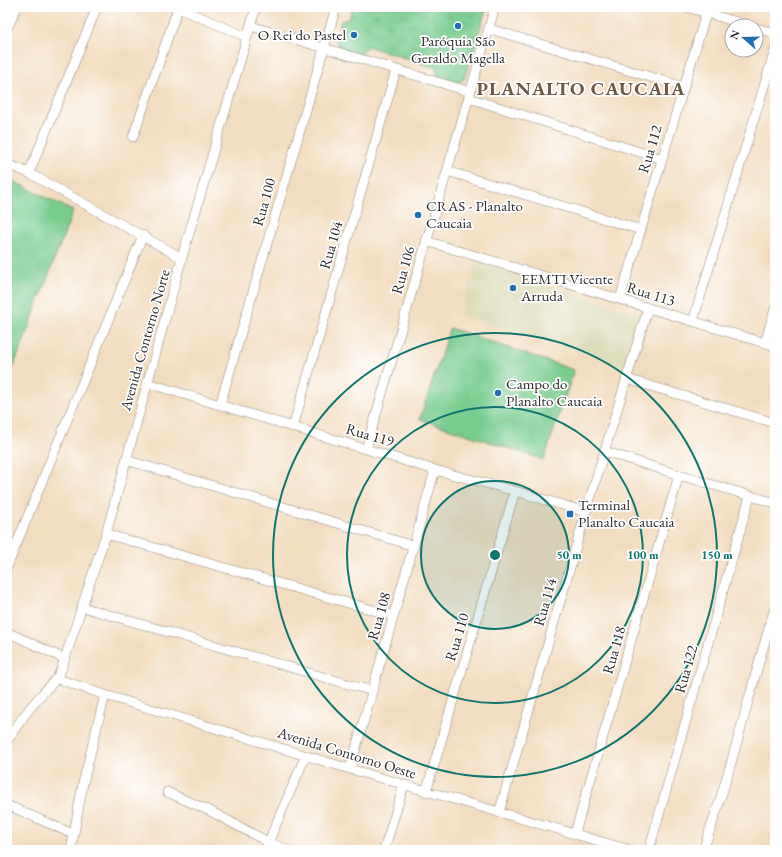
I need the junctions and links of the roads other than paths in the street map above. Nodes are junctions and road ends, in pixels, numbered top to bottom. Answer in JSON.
{"nodes":[{"id":1,"x":17,"y":7,"type":"edge"},
{"id":2,"x":97,"y":7,"type":"edge"},
{"id":3,"x":177,"y":7,"type":"edge"},
{"id":4,"x":256,"y":7,"type":"edge"},
{"id":5,"x":336,"y":7,"type":"edge"},
{"id":6,"x":496,"y":7,"type":"edge"},
{"id":7,"x":687,"y":7,"type":"edge"},
{"id":8,"x":707,"y":10,"type":"edge"},
{"id":9,"x":728,"y":18,"type":"edge"},
{"id":10,"x":251,"y":26,"type":"junction"},
{"id":11,"x":7,"y":29,"type":"edge"},
{"id":12,"x":490,"y":29,"type":"junction"},
{"id":13,"x":764,"y":31,"type":"edge"},
{"id":14,"x":775,"y":34,"type":"edge"},
{"id":15,"x":246,"y":37,"type":"junction"},
{"id":16,"x":323,"y":48,"type":"junction"},
{"id":17,"x":775,"y":50,"type":"edge"},
{"id":18,"x":396,"y":70,"type":"junction"},
{"id":19,"x":684,"y":87,"type":"junction"},
{"id":20,"x":470,"y":95,"type":"junction"},
{"id":21,"x":133,"y":137,"type":"dead end"},
{"id":22,"x":662,"y":159,"type":"junction"},
{"id":23,"x":7,"y":164,"type":"edge"},
{"id":24,"x":447,"y":171,"type":"junction"},
{"id":25,"x":29,"y":173,"type":"junction"},
{"id":26,"x":641,"y":230,"type":"junction"},
{"id":27,"x":143,"y":235,"type":"junction"},
{"id":28,"x":426,"y":241,"type":"junction"},
{"id":29,"x":182,"y":258,"type":"junction"},
{"id":30,"x":620,"y":299,"type":"junction"},
{"id":31,"x":648,"y":308,"type":"junction"},
{"id":32,"x":775,"y":309,"type":"edge"},
{"id":33,"x":693,"y":321,"type":"junction"},
{"id":34,"x":765,"y":343,"type":"junction"},
{"id":35,"x":775,"y":346,"type":"edge"},
{"id":36,"x":626,"y":379,"type":"junction"},
{"id":37,"x":147,"y":383,"type":"junction"},
{"id":38,"x":220,"y":405,"type":"junction"},
{"id":39,"x":775,"y":423,"type":"edge"},
{"id":40,"x":293,"y":427,"type":"junction"},
{"id":41,"x":366,"y":449,"type":"junction"},
{"id":42,"x":604,"y":451,"type":"junction"},
{"id":43,"x":126,"y":460,"type":"junction"},
{"id":44,"x":435,"y":470,"type":"junction"},
{"id":45,"x":678,"y":475,"type":"junction"},
{"id":46,"x":515,"y":491,"type":"junction"},
{"id":47,"x":750,"y":496,"type":"junction"},
{"id":48,"x":775,"y":503,"type":"edge"},
{"id":49,"x":586,"y":512,"type":"junction"},
{"id":50,"x":106,"y":534,"type":"junction"},
{"id":51,"x":414,"y":546,"type":"junction"},
{"id":52,"x":7,"y":567,"type":"edge"},
{"id":53,"x":82,"y":606,"type":"junction"},
{"id":54,"x":775,"y":608,"type":"edge"},
{"id":55,"x":394,"y":616,"type":"junction"},
{"id":56,"x":7,"y":632,"type":"edge"},
{"id":57,"x":65,"y":659,"type":"junction"},
{"id":58,"x":58,"y":679,"type":"junction"},
{"id":59,"x":372,"y":691,"type":"junction"},
{"id":60,"x":105,"y":695,"type":"junction"},
{"id":61,"x":7,"y":742,"type":"edge"},
{"id":62,"x":306,"y":755,"type":"junction"},
{"id":63,"x":350,"y":769,"type":"junction"},
{"id":64,"x":404,"y":785,"type":"junction"},
{"id":65,"x":167,"y":792,"type":"dead end"},
{"id":66,"x":426,"y":792,"type":"junction"},
{"id":67,"x":7,"y":805,"type":"edge"},
{"id":68,"x":499,"y":813,"type":"junction"},
{"id":69,"x":575,"y":833,"type":"junction"},
{"id":70,"x":73,"y":834,"type":"junction"},
{"id":71,"x":266,"y":846,"type":"edge"},
{"id":72,"x":71,"y":850,"type":"edge"},
{"id":73,"x":287,"y":850,"type":"edge"},
{"id":74,"x":384,"y":850,"type":"edge"},
{"id":75,"x":630,"y":850,"type":"edge"},
{"id":76,"x":649,"y":850,"type":"edge"},
{"id":77,"x":703,"y":850,"type":"edge"}],
"edges":[{"from":1,"to":11,"type":"street"},
{"from":2,"to":25,"type":"street"},
{"from":3,"to":15,"type":"street"},
{"from":3,"to":21,"type":"street"},
{"from":4,"to":10,"type":"street","name":"Avenida Contorno Norte"},
{"from":5,"to":16,"type":"street","name":"Rua 100"},
{"from":6,"to":12,"type":"street","name":"Rua 106"},
{"from":7,"to":8,"type":"street"},
{"from":8,"to":9,"type":"street"},
{"from":8,"to":19,"type":"street","name":"Rua 112"},
{"from":10,"to":15,"type":"street","name":"Avenida Contorno Norte"},
{"from":10,"to":16,"type":"street"},
{"from":12,"to":19,"type":"street"},
{"from":12,"to":20,"type":"street","name":"Rua 106"},
{"from":13,"to":14,"type":"street"},
{"from":15,"to":29,"type":"street","name":"Avenida Contorno Norte"},
{"from":16,"to":18,"type":"street"},
{"from":16,"to":38,"type":"street","name":"Rua 100"},
{"from":17,"to":33,"type":"street"},
{"from":18,"to":20,"type":"street"},
{"from":18,"to":40,"type":"street","name":"Rua 104"},
{"from":19,"to":22,"type":"street","name":"Rua 112"},
{"from":20,"to":22,"type":"street"},
{"from":20,"to":24,"type":"street","name":"Rua 106"},
{"from":22,"to":26,"type":"street","name":"Rua 112"},
{"from":23,"to":25,"type":"street"},
{"from":24,"to":26,"type":"street"},
{"from":24,"to":28,"type":"street","name":"Rua 106"},
{"from":25,"to":27,"type":"street"},
{"from":26,"to":30,"type":"street","name":"Rua 112"},
{"from":27,"to":29,"type":"street"},
{"from":27,"to":52,"type":"street"},
{"from":28,"to":30,"type":"street","name":"Rua 113"},
{"from":28,"to":41,"type":"street","name":"Rua 106"},
{"from":29,"to":37,"type":"street","name":"Avenida Contorno Norte"},
{"from":30,"to":31,"type":"street","name":"Rua 113"},
{"from":31,"to":33,"type":"street","name":"Rua 113"},
{"from":31,"to":36,"type":"street","name":"Rua 114"},
{"from":32,"to":34,"type":"street"},
{"from":33,"to":34,"type":"street","name":"Rua 113"},
{"from":34,"to":35,"type":"street","name":"Rua 113"},
{"from":36,"to":39,"type":"street"},
{"from":36,"to":42,"type":"street","name":"Rua 114"},
{"from":37,"to":38,"type":"street","name":"Rua 119"},
{"from":37,"to":43,"type":"street","name":"Avenida Contorno Norte"},
{"from":38,"to":40,"type":"street","name":"Rua 119"},
{"from":40,"to":41,"type":"street","name":"Rua 119"},
{"from":41,"to":44,"type":"street","name":"Rua 119"},
{"from":42,"to":45,"type":"street"},
{"from":42,"to":49,"type":"street","name":"Rua 114"},
{"from":43,"to":50,"type":"street","name":"Avenida Contorno Norte"},
{"from":43,"to":51,"type":"street"},
{"from":44,"to":46,"type":"street","name":"Rua 119"},
{"from":44,"to":51,"type":"street","name":"Rua 108"},
{"from":45,"to":47,"type":"street"},
{"from":45,"to":69,"type":"street","name":"Rua 118"},
{"from":46,"to":49,"type":"street","name":"Rua 119"},
{"from":46,"to":66,"type":"street","name":"Rua 110"},
{"from":47,"to":48,"type":"street"},
{"from":47,"to":76,"type":"street","name":"Rua 122"},
{"from":49,"to":68,"type":"street","name":"Rua 114"},
{"from":50,"to":53,"type":"street","name":"Avenida Contorno Norte"},
{"from":50,"to":55,"type":"street"},
{"from":51,"to":55,"type":"street","name":"Rua 108"},
{"from":53,"to":57,"type":"street","name":"Avenida Contorno Norte"},
{"from":53,"to":59,"type":"street"},
{"from":54,"to":77,"type":"street"},
{"from":55,"to":59,"type":"street","name":"Rua 108"},
{"from":56,"to":57,"type":"street"},
{"from":57,"to":58,"type":"street","name":"Avenida Contorno Norte"},
{"from":58,"to":60,"type":"street","name":"Avenida Contorno Oeste"},
{"from":58,"to":61,"type":"street"},
{"from":59,"to":63,"type":"street","name":"Rua 108"},
{"from":60,"to":62,"type":"street","name":"Avenida Contorno Oeste"},
{"from":60,"to":70,"type":"street"},
{"from":62,"to":63,"type":"street","name":"Avenida Contorno Oeste"},
{"from":62,"to":71,"type":"street"},
{"from":63,"to":64,"type":"street","name":"Avenida Contorno Oeste"},
{"from":64,"to":66,"type":"street","name":"Avenida Contorno Oeste"},
{"from":64,"to":74,"type":"street"},
{"from":65,"to":71,"type":"street"},
{"from":66,"to":68,"type":"street","name":"Avenida Contorno Oeste"},
{"from":67,"to":70,"type":"street"},
{"from":68,"to":69,"type":"street","name":"Avenida Contorno Oeste"},
{"from":69,"to":75,"type":"street","name":"Avenida Contorno Oeste"},
{"from":70,"to":72,"type":"street"},
{"from":71,"to":73,"type":"street"}]}
